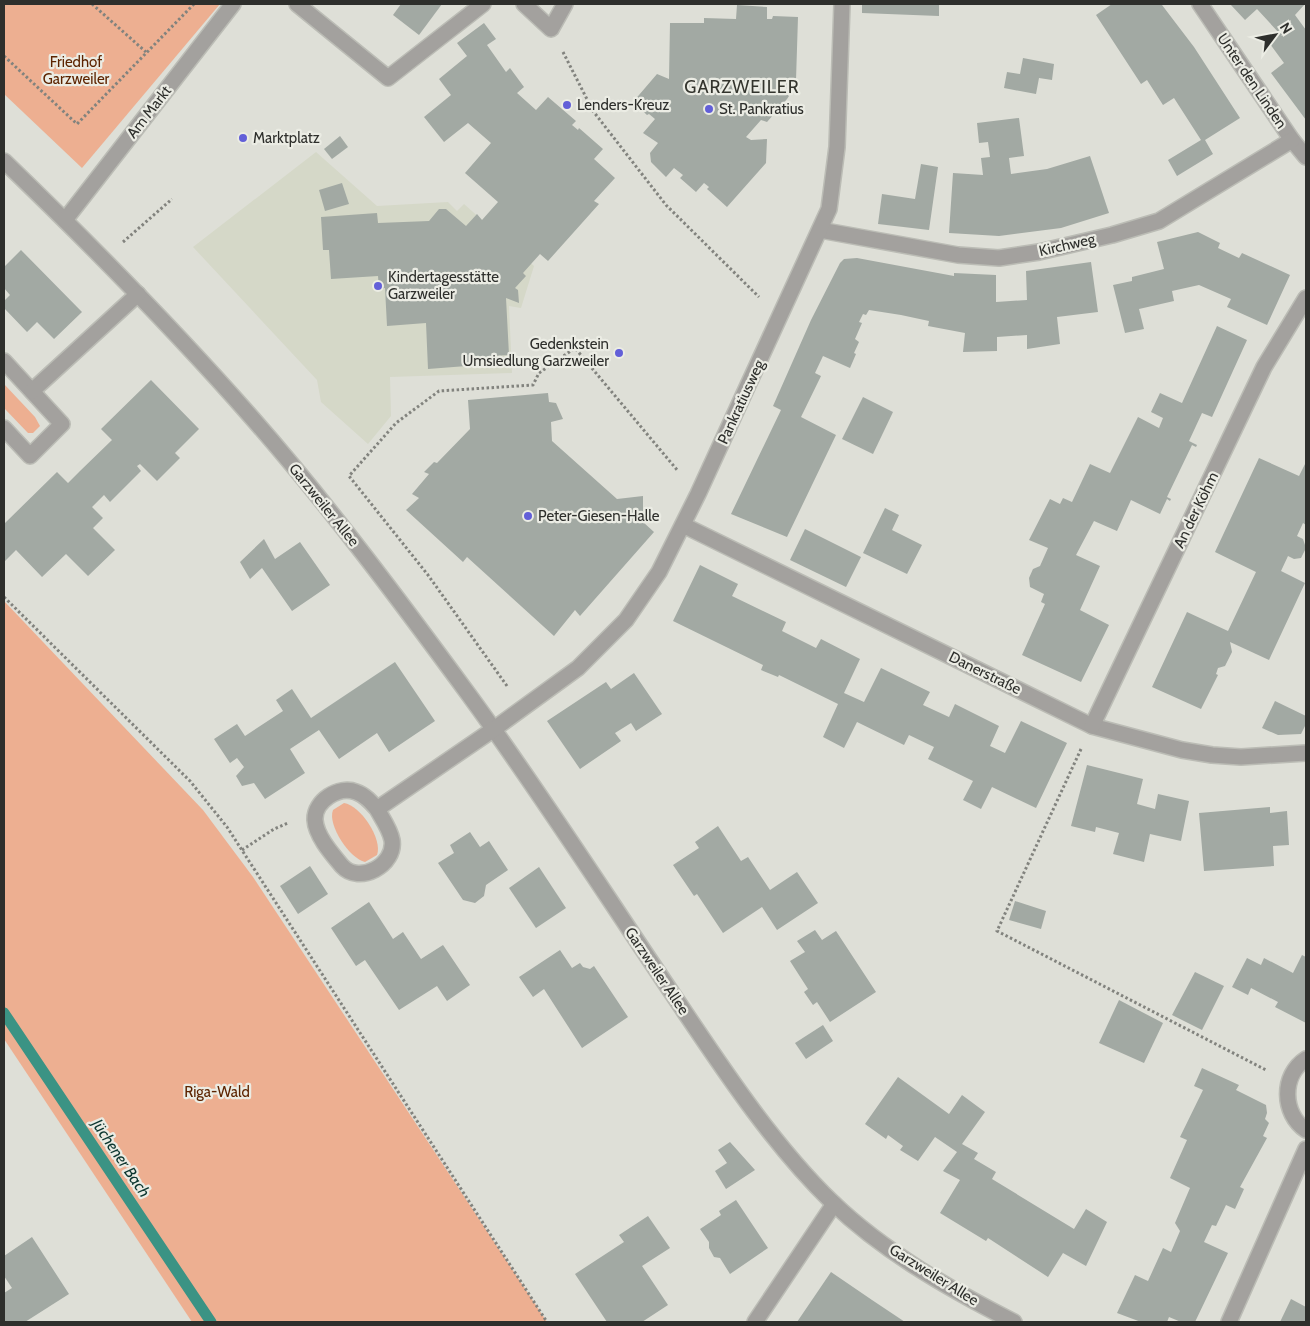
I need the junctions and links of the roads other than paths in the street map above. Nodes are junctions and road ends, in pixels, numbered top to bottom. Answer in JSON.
{"nodes":[{"id":1,"x":233,"y":4,"type":"edge"},
{"id":2,"x":297,"y":4,"type":"edge"},
{"id":3,"x":483,"y":4,"type":"edge"},
{"id":4,"x":524,"y":4,"type":"edge"},
{"id":5,"x":565,"y":4,"type":"edge"},
{"id":6,"x":842,"y":4,"type":"edge"},
{"id":7,"x":1200,"y":4,"type":"edge"},
{"id":8,"x":1292,"y":140,"type":"junction"},
{"id":9,"x":1306,"y":157,"type":"edge"},
{"id":10,"x":4,"y":161,"type":"edge"},
{"id":11,"x":65,"y":220,"type":"junction"},
{"id":12,"x":820,"y":230,"type":"junction"},
{"id":13,"x":138,"y":294,"type":"junction"},
{"id":14,"x":1306,"y":298,"type":"edge"},
{"id":15,"x":4,"y":361,"type":"edge"},
{"id":16,"x":32,"y":391,"type":"junction"},
{"id":17,"x":4,"y":428,"type":"edge"},
{"id":18,"x":683,"y":525,"type":"junction"},
{"id":19,"x":1092,"y":726,"type":"junction"},
{"id":20,"x":494,"y":729,"type":"junction"},
{"id":21,"x":1306,"y":753,"type":"edge"},
{"id":22,"x":376,"y":809,"type":"junction"},
{"id":23,"x":1306,"y":1059,"type":"edge"},
{"id":24,"x":1306,"y":1130,"type":"edge"},
{"id":25,"x":1306,"y":1149,"type":"edge"},
{"id":26,"x":834,"y":1204,"type":"junction"},
{"id":27,"x":755,"y":1322,"type":"edge"},
{"id":28,"x":1014,"y":1322,"type":"edge"},
{"id":29,"x":1229,"y":1322,"type":"edge"}],
"edges":[{"from":1,"to":11,"type":"street","name":"Am Markt"},
{"from":2,"to":3,"type":"street"},
{"from":4,"to":5,"type":"street"},
{"from":6,"to":12,"type":"street","name":"Pankratiusweg"},
{"from":7,"to":8,"type":"street","name":"Unter den Linden"},
{"from":8,"to":9,"type":"street","name":"Unter den Linden"},
{"from":8,"to":12,"type":"street","name":"Kirchweg"},
{"from":10,"to":11,"type":"street","name":"Garzweiler Allee"},
{"from":11,"to":13,"type":"street","name":"Garzweiler Allee"},
{"from":12,"to":18,"type":"street","name":"Pankratiusweg"},
{"from":13,"to":16,"type":"street"},
{"from":13,"to":20,"type":"street","name":"Garzweiler Allee"},
{"from":14,"to":19,"type":"street","name":"An der Köhm"},
{"from":15,"to":16,"type":"street"},
{"from":16,"to":17,"type":"street"},
{"from":18,"to":19,"type":"street","name":"Danerstraße"},
{"from":18,"to":20,"type":"street","name":"Pankratiusweg"},
{"from":19,"to":21,"type":"street","name":"Danerstraße"},
{"from":20,"to":22,"type":"street"},
{"from":20,"to":26,"type":"street","name":"Garzweiler Allee"},
{"from":22,"to":22,"type":"street"},
{"from":23,"to":24,"type":"street"},
{"from":25,"to":29,"type":"street"},
{"from":26,"to":27,"type":"street"},
{"from":26,"to":28,"type":"street","name":"Garzweiler Allee"}]}
